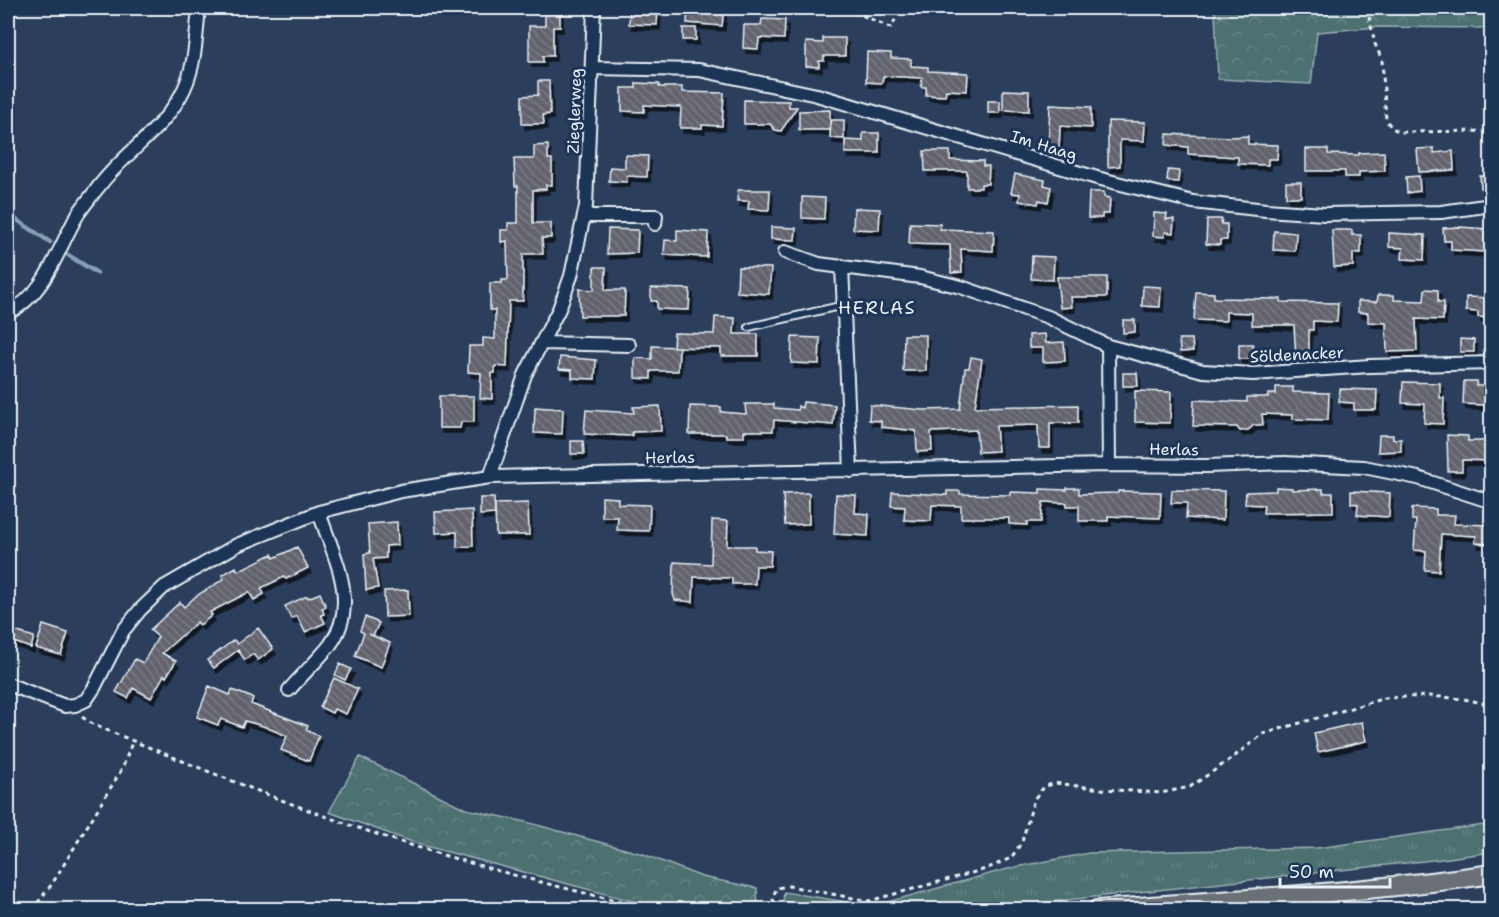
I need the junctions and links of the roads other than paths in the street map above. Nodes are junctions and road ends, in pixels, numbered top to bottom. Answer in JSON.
{"nodes":[{"id":1,"x":199,"y":8,"type":"edge"},
{"id":2,"x":594,"y":8,"type":"edge"},
{"id":3,"x":592,"y":68,"type":"junction"},
{"id":4,"x":1491,"y":205,"type":"edge"},
{"id":5,"x":584,"y":216,"type":"junction"},
{"id":6,"x":656,"y":224,"type":"dead end"},
{"id":7,"x":785,"y":252,"type":"dead end"},
{"id":8,"x":842,"y":266,"type":"junction"},
{"id":9,"x":845,"y":305,"type":"junction"},
{"id":10,"x":8,"y":313,"type":"edge"},
{"id":11,"x":749,"y":327,"type":"dead end"},
{"id":12,"x":542,"y":343,"type":"junction"},
{"id":13,"x":629,"y":345,"type":"dead end"},
{"id":14,"x":1108,"y":346,"type":"junction"},
{"id":15,"x":1491,"y":363,"type":"edge"},
{"id":16,"x":1109,"y":465,"type":"junction"},
{"id":17,"x":851,"y":471,"type":"junction"},
{"id":18,"x":490,"y":477,"type":"junction"},
{"id":19,"x":1491,"y":502,"type":"edge"},
{"id":20,"x":319,"y":512,"type":"junction"},
{"id":21,"x":8,"y":684,"type":"edge"},
{"id":22,"x":289,"y":690,"type":"dead end"},
{"id":23,"x":1491,"y":874,"type":"edge"},
{"id":24,"x":1097,"y":909,"type":"edge"}],
"edges":[{"from":1,"to":10,"type":"street"},
{"from":2,"to":3,"type":"street","name":"Zieglerweg"},
{"from":3,"to":4,"type":"street","name":"Im Haag"},
{"from":3,"to":5,"type":"street","name":"Zieglerweg"},
{"from":5,"to":6,"type":"street"},
{"from":5,"to":12,"type":"street","name":"Zieglerweg"},
{"from":7,"to":8,"type":"street","name":"Söldenacker"},
{"from":8,"to":9,"type":"street"},
{"from":8,"to":14,"type":"street","name":"Söldenacker"},
{"from":9,"to":11,"type":"lane"},
{"from":9,"to":17,"type":"street"},
{"from":12,"to":13,"type":"street"},
{"from":12,"to":18,"type":"street","name":"Zieglerweg"},
{"from":14,"to":15,"type":"street","name":"Söldenacker"},
{"from":14,"to":16,"type":"street"},
{"from":16,"to":17,"type":"street","name":"Herlas"},
{"from":16,"to":19,"type":"street","name":"Herlas"},
{"from":17,"to":18,"type":"street","name":"Herlas"},
{"from":18,"to":20,"type":"street","name":"Herlas"},
{"from":20,"to":21,"type":"street","name":"Herlas"},
{"from":20,"to":22,"type":"street"},
{"from":23,"to":24,"type":"main road"}]}
